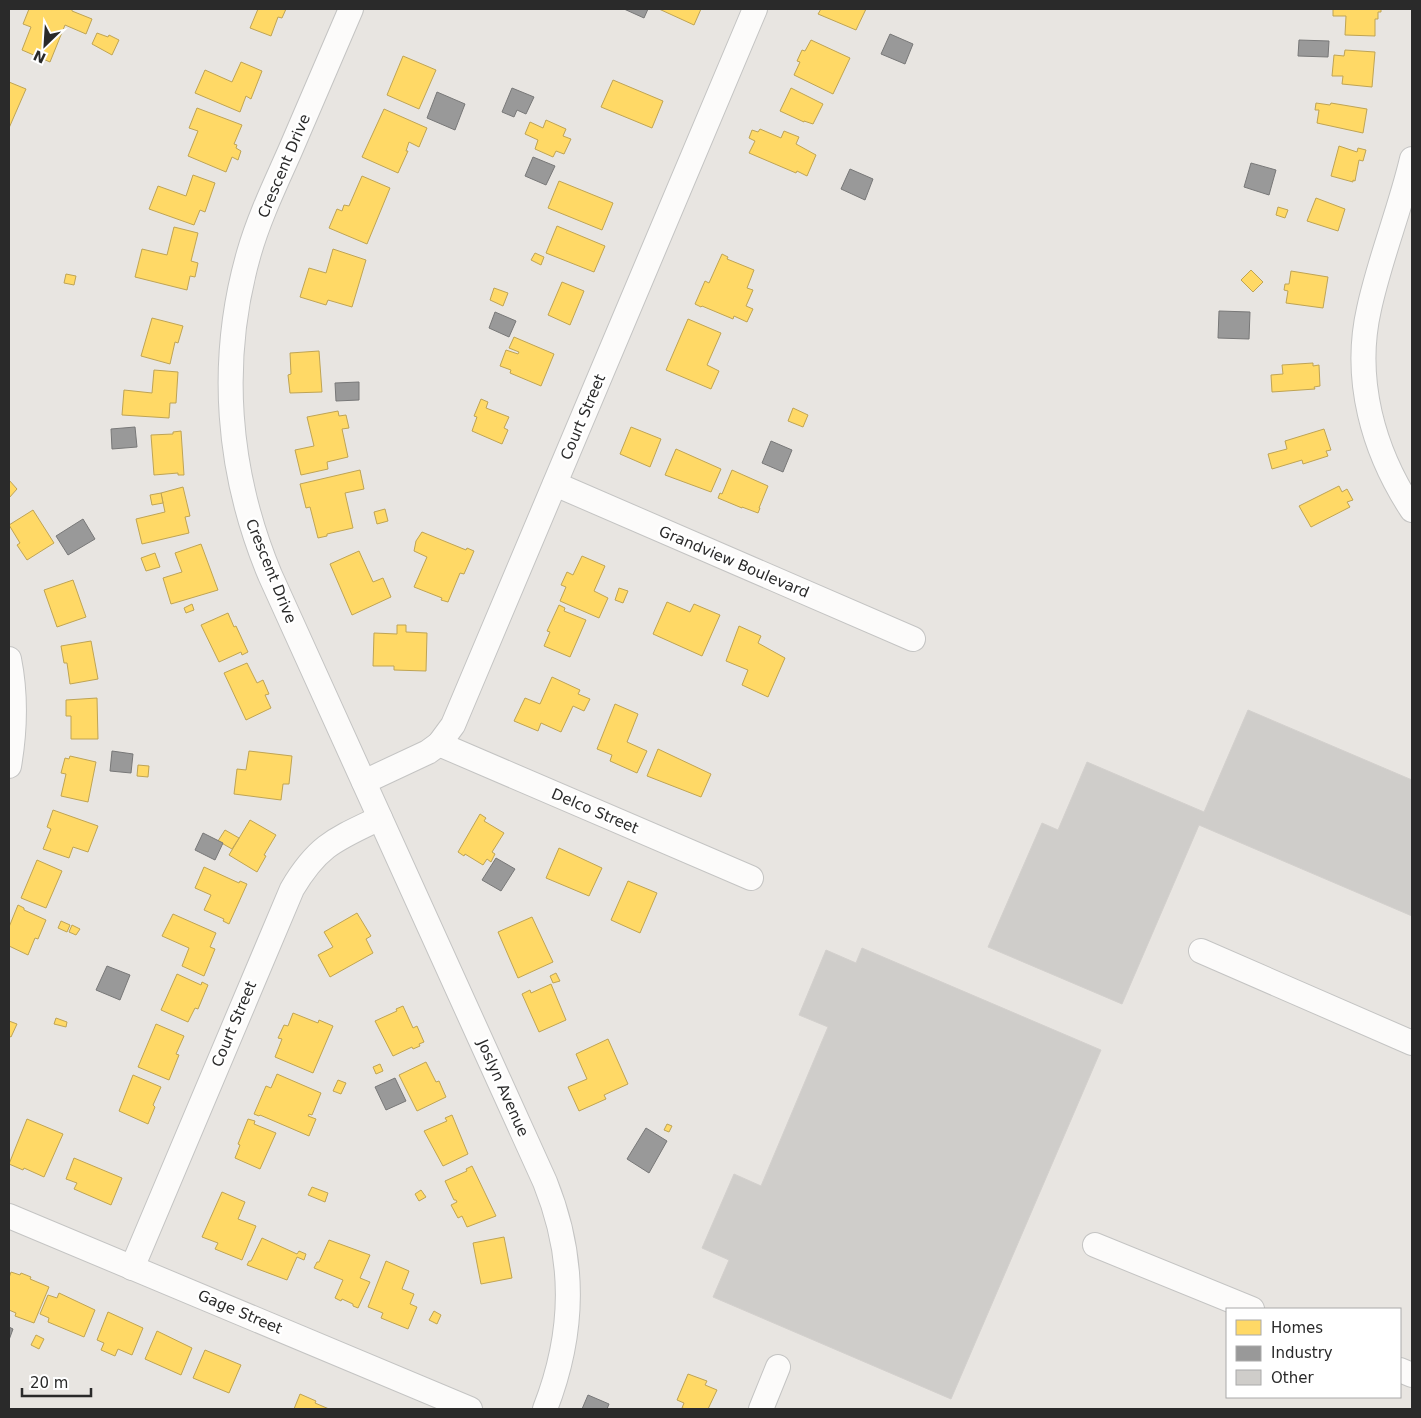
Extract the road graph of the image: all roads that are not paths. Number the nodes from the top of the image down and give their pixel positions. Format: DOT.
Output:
graph roads {
  1 [pos="351,9"];
  2 [pos="755,9"];
  3 [pos="1412,159"];
  4 [pos="555,484"];
  5 [pos="1412,510"];
  6 [pos="913,639"];
  7 [pos="9,660"];
  8 [pos="439,744"];
  9 [pos="9,766"];
  10 [pos="364,782"];
  11 [pos="380,818"];
  12 [pos="751,878"];
  13 [pos="1201,951"];
  14 [pos="1412,1043"];
  15 [pos="9,1216"];
  16 [pos="1095,1245"];
  17 [pos="132,1268"];
  18 [pos="1250,1308"];
  19 [pos="778,1366"];
  20 [pos="470,1409"];
  21 [pos="545,1409"];
  22 [pos="760,1409"];
  1 -- 10 [label="street, Crescent Drive"];
  2 -- 4 [label="street, Court Street"];
  3 -- 5 [label="street"];
  4 -- 6 [label="street, Grandview Boulevard"];
  4 -- 8 [label="street, Court Street"];
  7 -- 9 [label="street"];
  8 -- 10 [label="street, Court Street"];
  8 -- 12 [label="street, Delco Street"];
  10 -- 11 [label="street, Joslyn Avenue"];
  11 -- 17 [label="street, Court Street"];
  11 -- 21 [label="street, Joslyn Avenue"];
  13 -- 14 [label="street"];
  15 -- 17 [label="street, Gage Street"];
  16 -- 18 [label="street"];
  17 -- 20 [label="street, Gage Street"];
  19 -- 22 [label="street"];
}
